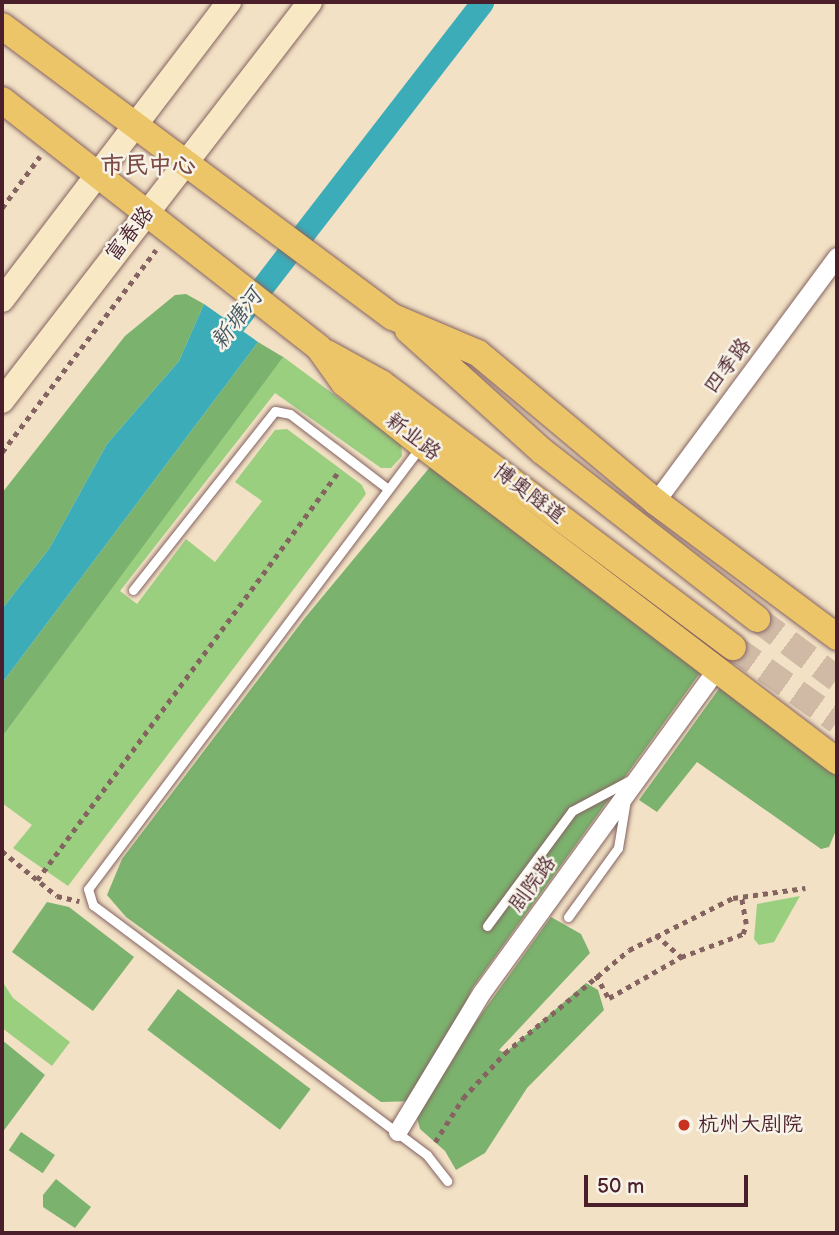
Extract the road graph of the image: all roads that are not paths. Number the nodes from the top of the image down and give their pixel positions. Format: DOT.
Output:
graph roads {
  1 [pos="229,2"];
  2 [pos="310,2"];
  3 [pos="2,26"];
  4 [pos="2,100"];
  5 [pos="133,127"];
  6 [pos="185,163"];
  7 [pos="99,174"];
  8 [pos="147,212"];
  9 [pos="837,257"];
  10 [pos="2,300"];
  11 [pos="393,317"];
  12 [pos="319,348"];
  13 [pos="2,401"];
  14 [pos="422,445"];
  15 [pos="388,489"];
  16 [pos="656,502"];
  17 [pos="133,590"];
  18 [pos="757,619"];
  19 [pos="837,637"];
  20 [pos="733,647"];
  21 [pos="717,669"];
  22 [pos="837,761"];
  23 [pos="640,775"];
  24 [pos="626,794"];
  25 [pos="568,918"];
  26 [pos="487,926"];
  27 [pos="398,1132"];
  28 [pos="447,1181"];
  1 -- 5 [label="main road"];
  2 -- 6 [label="main road, 富春路"];
  3 -- 5 [label="main road"];
  4 -- 7 [label="main road, 新业路"];
  5 -- 6 [label="main road"];
  5 -- 7 [label="main road"];
  6 -- 8 [label="main road, 富春路"];
  6 -- 11 [label="main road"];
  7 -- 8 [label="main road, 新业路"];
  7 -- 10 [label="main road"];
  8 -- 12 [label="main road, 新业路"];
  8 -- 13 [label="main road, 富春路"];
  9 -- 16 [label="street, 四季路"];
  11 -- 16 [label="main road"];
  11 -- 18 [label="main road, 博奥隧道"];
  12 -- 14 [label="main road, 新业路"];
  12 -- 20 [label="main road, 博奥隧道"];
  14 -- 15 [label="lane"];
  14 -- 21 [label="main road, 新业路"];
  15 -- 17 [label="lane"];
  15 -- 27 [label="lane"];
  16 -- 19 [label="main road"];
  21 -- 22 [label="main road, 新业路"];
  21 -- 23 [label="street, 剧院路"];
  23 -- 24 [label="street, 剧院路"];
  23 -- 26 [label="lane"];
  24 -- 25 [label="lane"];
  24 -- 27 [label="street, 剧院路"];
  27 -- 28 [label="lane"];
}
